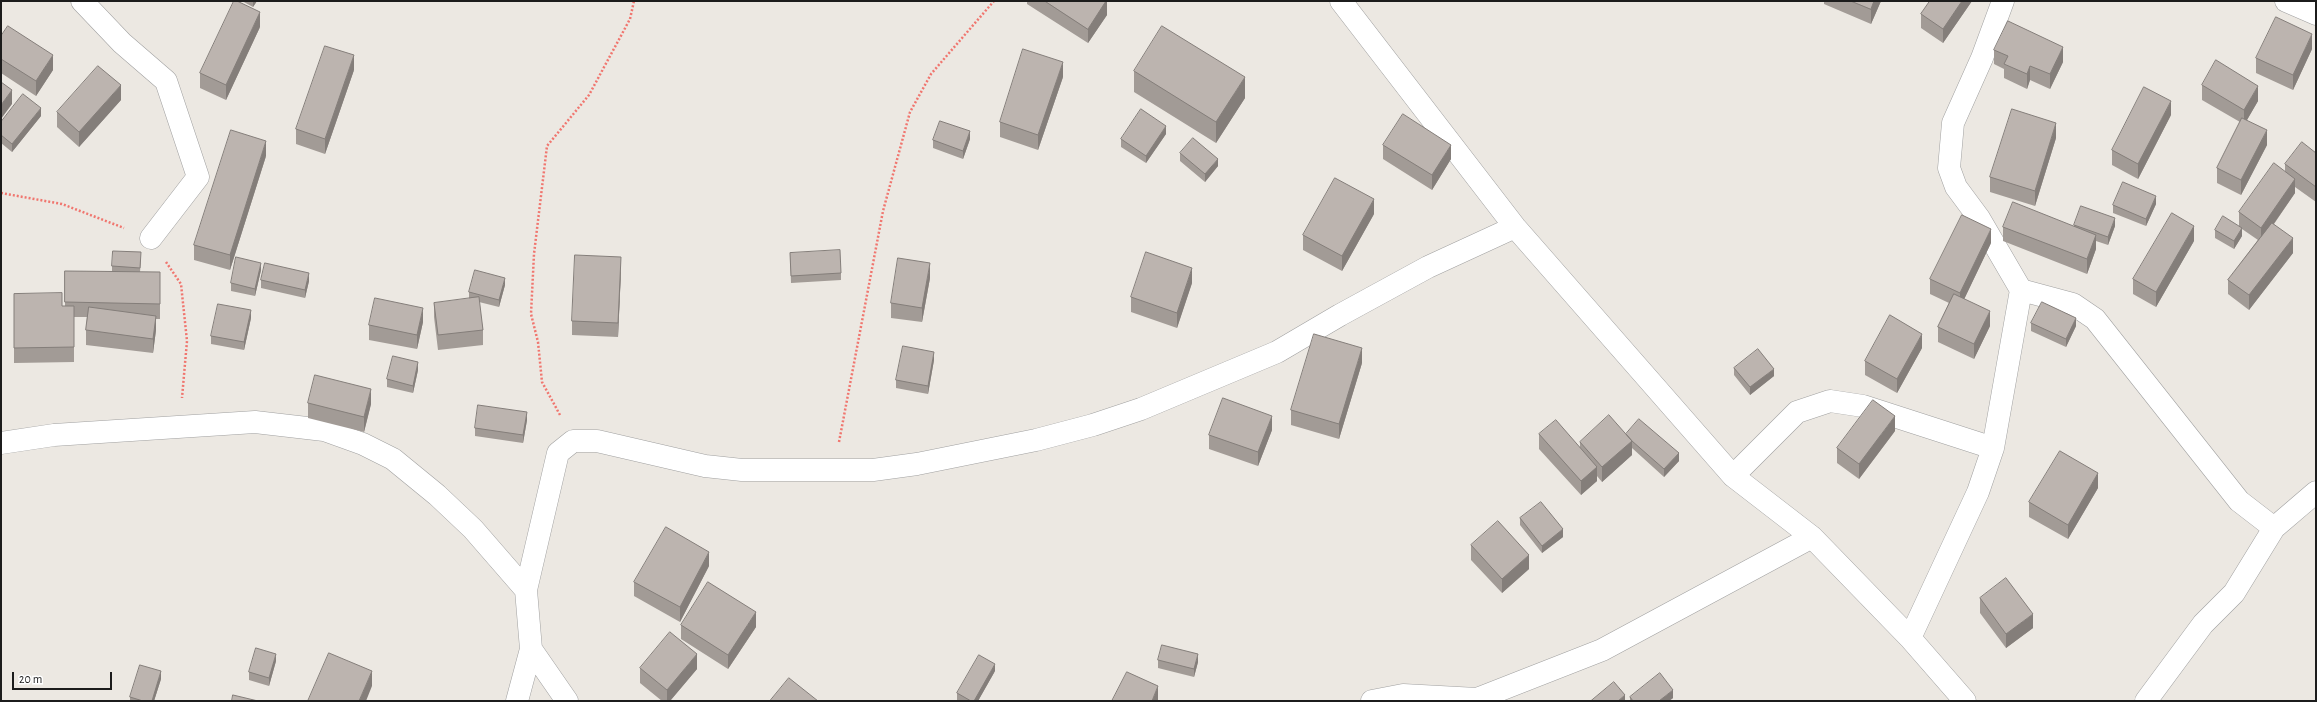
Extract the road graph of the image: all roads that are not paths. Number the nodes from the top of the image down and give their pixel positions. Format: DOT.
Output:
graph roads {
  1 [pos="82,1"];
  2 [pos="1341,1"];
  3 [pos="2003,1"];
  4 [pos="2286,1"];
  5 [pos="2316,14"];
  6 [pos="1515,227"];
  7 [pos="151,238"];
  8 [pos="2021,290"];
  9 [pos="1,443"];
  10 [pos="1993,448"];
  11 [pos="1733,476"];
  12 [pos="2316,492"];
  13 [pos="2274,528"];
  14 [pos="1812,537"];
  15 [pos="526,590"];
  16 [pos="1910,638"];
  17 [pos="531,649"];
  18 [pos="517,701"];
  19 [pos="568,701"];
  20 [pos="1372,701"];
  21 [pos="1965,701"];
  22 [pos="2146,701"];
  1 -- 7 [label="street"];
  2 -- 6 [label="street"];
  3 -- 8 [label="street"];
  4 -- 5 [label="street"];
  6 -- 11 [label="street"];
  6 -- 15 [label="street"];
  8 -- 10 [label="street"];
  8 -- 13 [label="street"];
  9 -- 15 [label="street"];
  10 -- 11 [label="street"];
  10 -- 16 [label="street"];
  11 -- 14 [label="street"];
  12 -- 13 [label="street"];
  13 -- 22 [label="street"];
  14 -- 16 [label="street"];
  14 -- 20 [label="street"];
  15 -- 17 [label="street"];
  16 -- 21 [label="street"];
  17 -- 18 [label="street"];
  17 -- 19 [label="street"];
}
